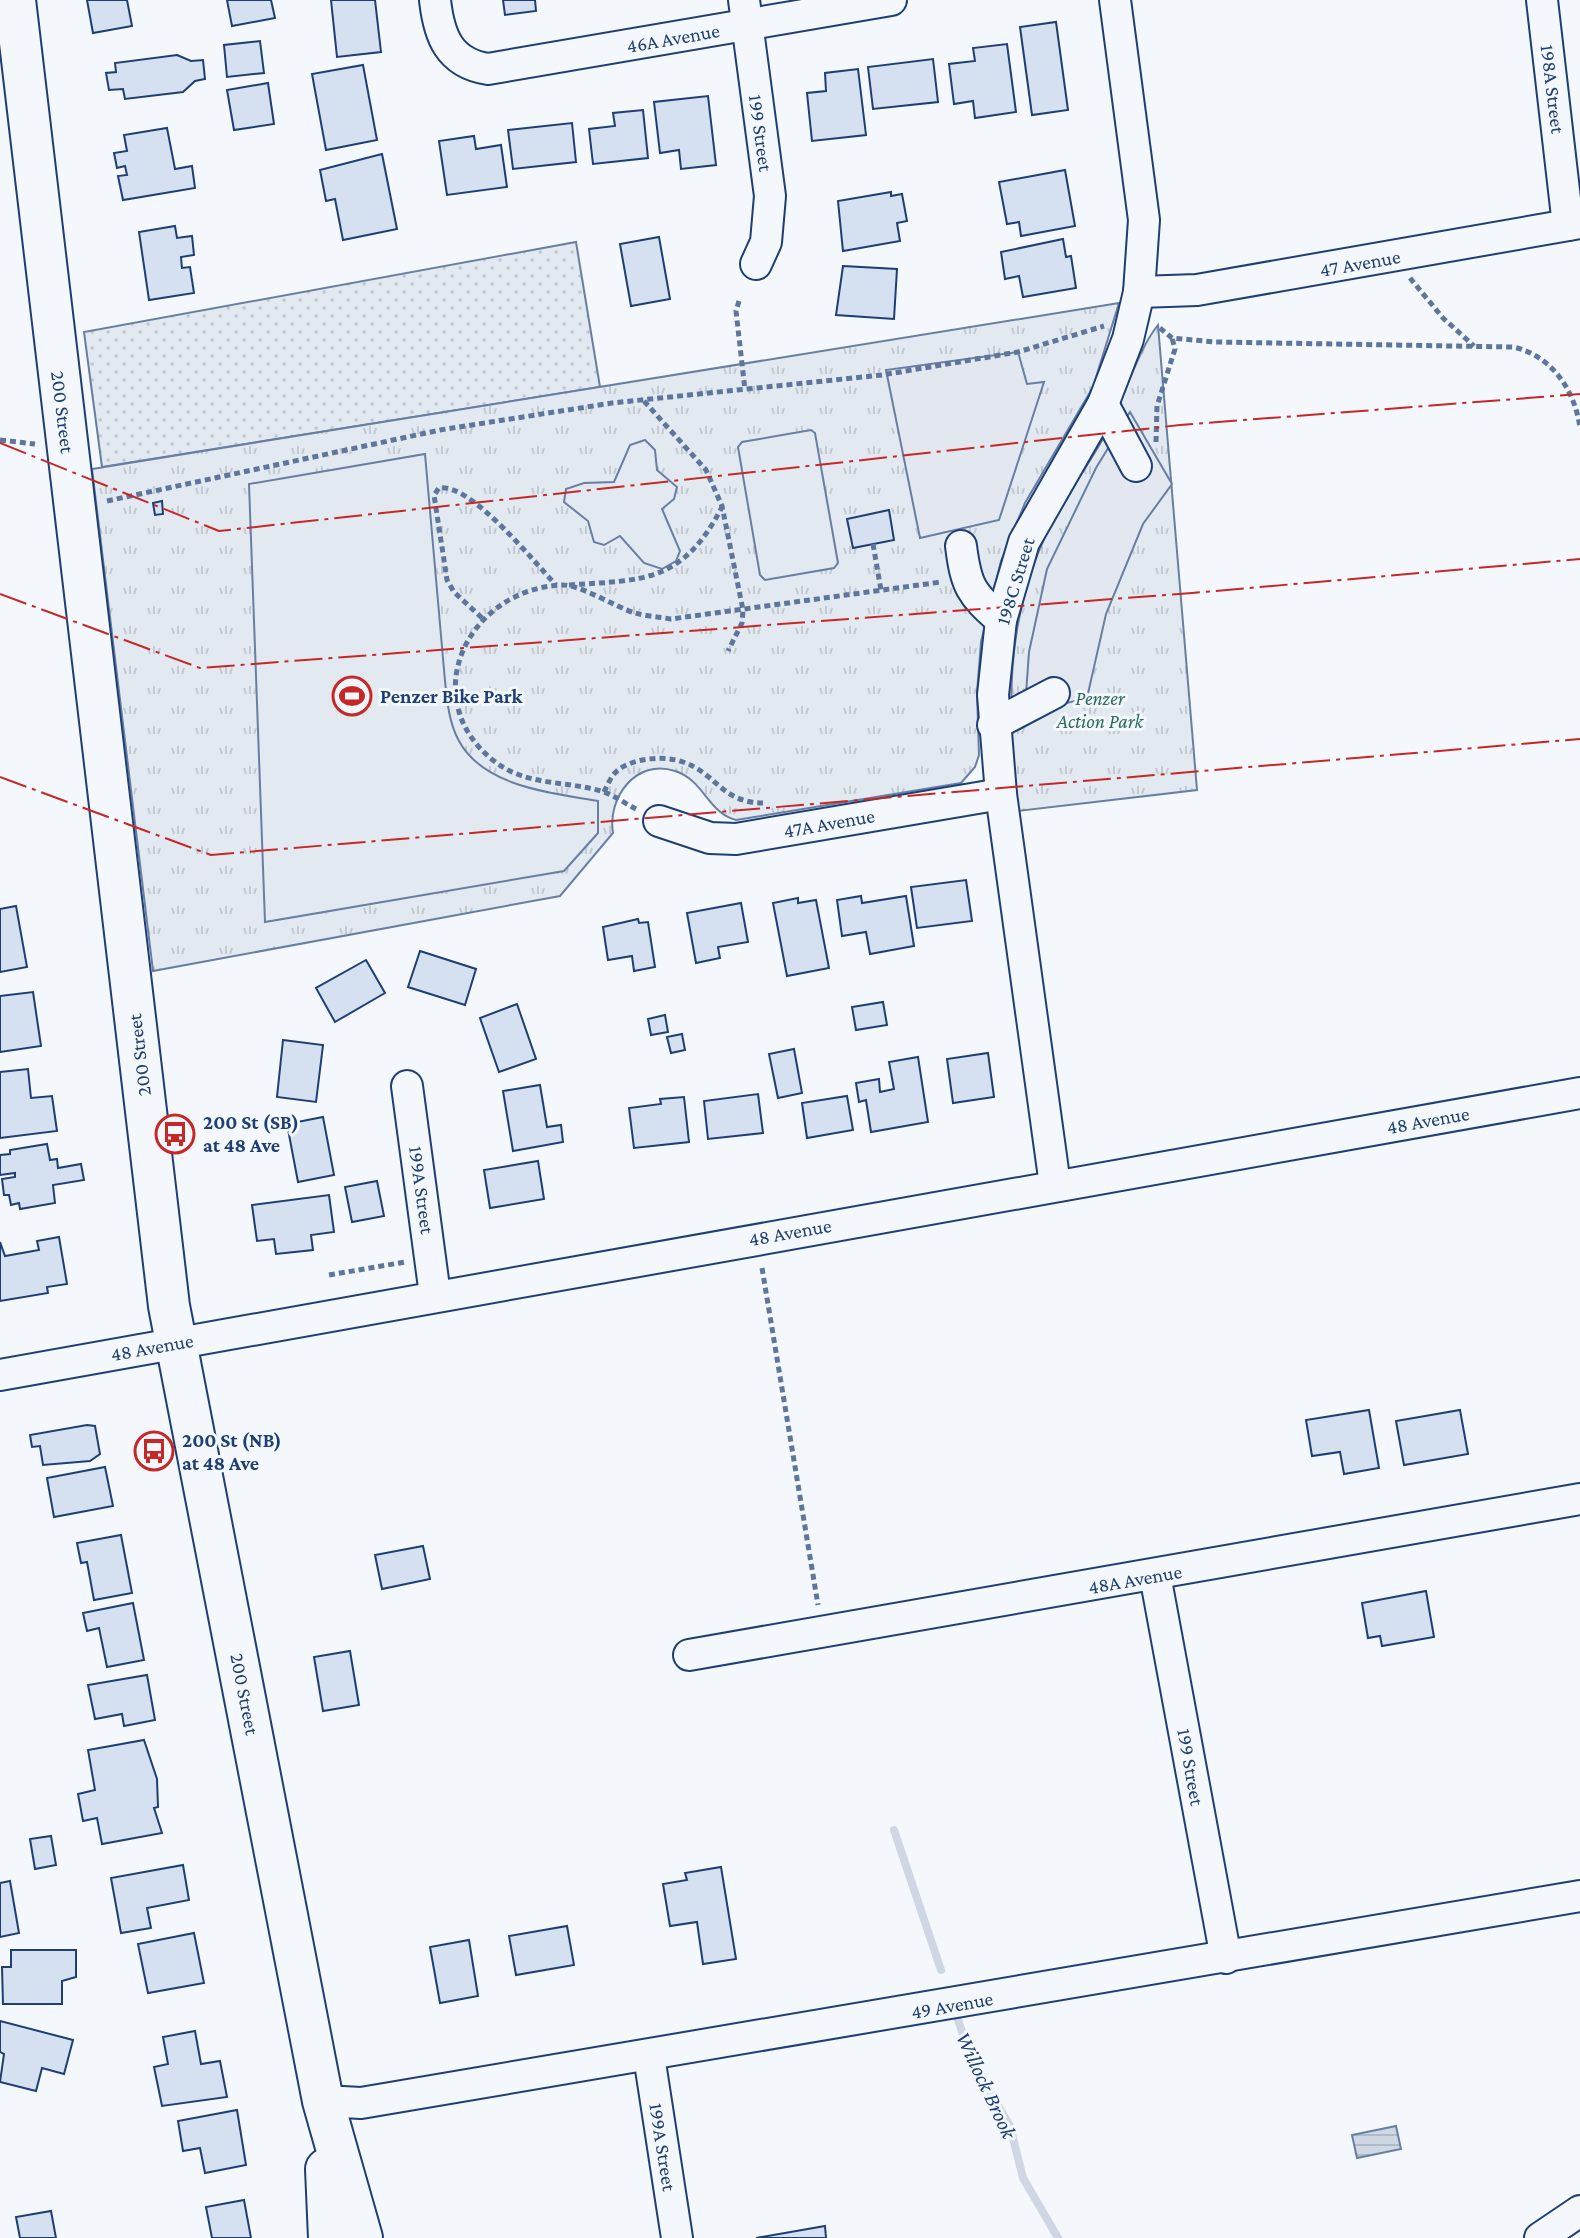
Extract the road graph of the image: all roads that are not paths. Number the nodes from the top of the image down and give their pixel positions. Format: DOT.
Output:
graph roads {
  1 [pos="15,0"];
  2 [pos="435,0"];
  3 [pos="891,0"];
  4 [pos="1115,0"];
  5 [pos="1542,0"];
  6 [pos="746,13"];
  7 [pos="13,99"];
  8 [pos="1574,224"];
  9 [pos="756,264"];
  10 [pos="1139,292"];
  11 [pos="1103,404"];
  12 [pos="1136,466"];
  13 [pos="961,546"];
  14 [pos="1001,620"];
  15 [pos="1054,693"];
  16 [pos="993,725"];
  17 [pos="1001,794"];
  18 [pos="659,821"];
  19 [pos="407,1086"];
  20 [pos="1580,1093"];
  21 [pos="1055,1185"];
  22 [pos="435,1295"];
  23 [pos="178,1343"];
  24 [pos="0,1375"];
  25 [pos="1580,1499"];
  26 [pos="1155,1575"];
  27 [pos="689,1655"];
  28 [pos="1580,1896"];
  29 [pos="1226,1958"];
  30 [pos="649,2056"];
  31 [pos="323,2101"];
  32 [pos="1580,2211"];
  33 [pos="329,2238"];
  34 [pos="362,2238"];
  35 [pos="677,2238"];
  36 [pos="1540,2238"];
  1 -- 7 [label="main road, 200 Street"];
  2 -- 6 [label="street, 46A Avenue"];
  3 -- 6 [label="street, 46A Avenue"];
  4 -- 10 [label="street, 198C Street"];
  5 -- 8 [label="street, 198A Street"];
  6 -- 9 [label="street, 199 Street"];
  7 -- 23 [label="main road, 200 Street"];
  8 -- 10 [label="street, 47 Avenue"];
  10 -- 11 [label="street, 198C Street"];
  11 -- 12 [label="street"];
  11 -- 14 [label="street, 198C Street"];
  13 -- 14 [label="street"];
  14 -- 16 [label="street, 198C Street"];
  15 -- 16 [label="street"];
  16 -- 17 [label="street, 198C Street"];
  17 -- 18 [label="street, 47A Avenue"];
  17 -- 21 [label="street, 198C Street"];
  19 -- 22 [label="street, 199A Street"];
  20 -- 21 [label="street, 48 Avenue"];
  21 -- 22 [label="street, 48 Avenue"];
  22 -- 23 [label="street, 48 Avenue"];
  23 -- 24 [label="street, 48 Avenue"];
  23 -- 31 [label="main road, 200 Street"];
  25 -- 26 [label="street, 48A Avenue"];
  26 -- 27 [label="street, 48A Avenue"];
  26 -- 29 [label="street, 199 Street"];
  28 -- 29 [label="street, 49 Avenue"];
  29 -- 30 [label="street, 49 Avenue"];
  30 -- 31 [label="street, 49 Avenue"];
  30 -- 35 [label="street, 199A Street"];
  31 -- 33 [label="main road, 200 Street"];
  31 -- 34 [label="main road, 200 Street"];
  32 -- 36 [label="street"];
}
